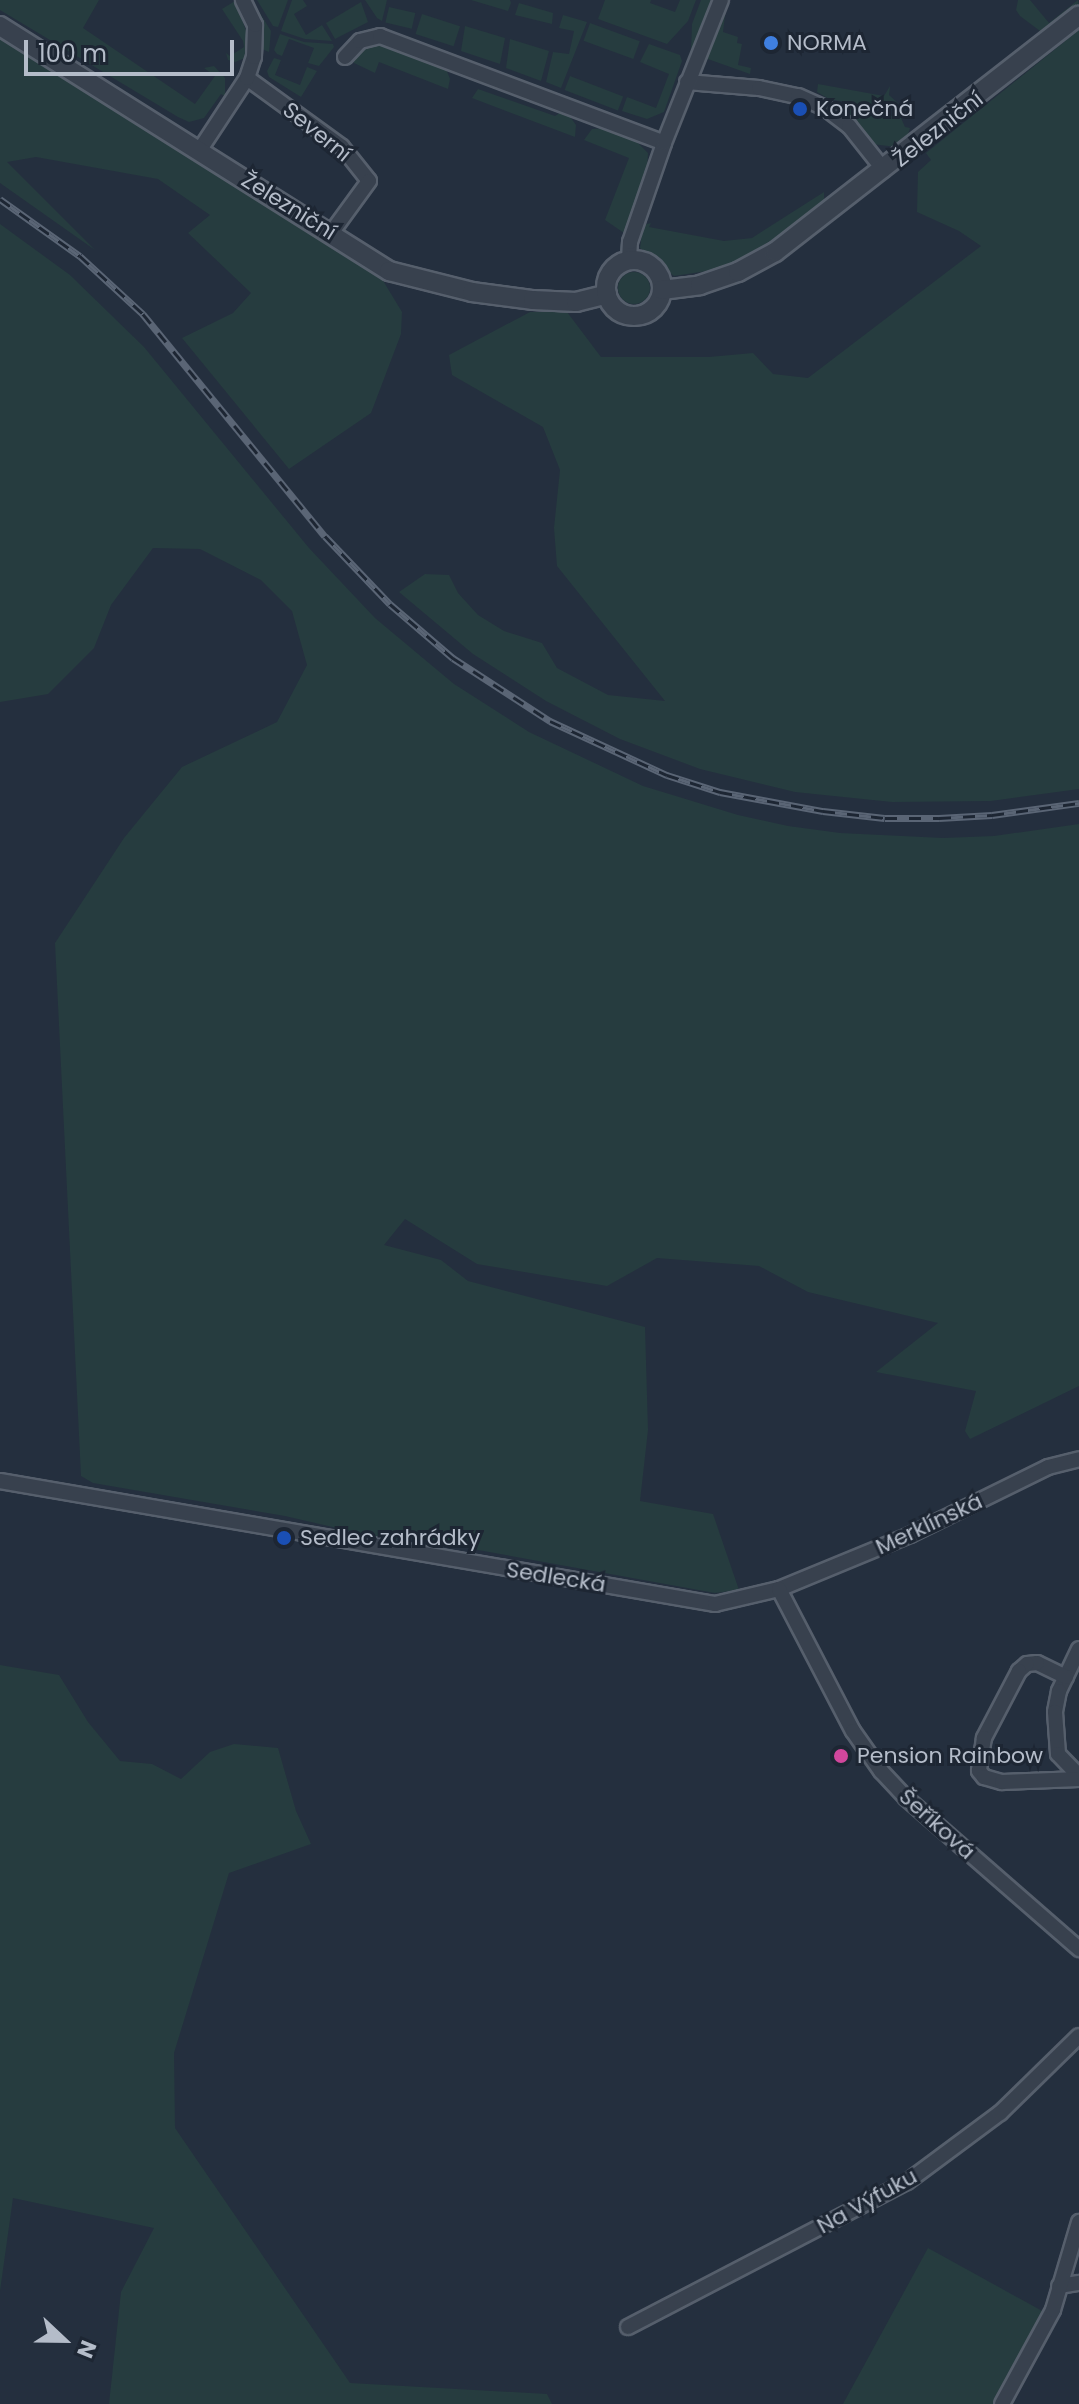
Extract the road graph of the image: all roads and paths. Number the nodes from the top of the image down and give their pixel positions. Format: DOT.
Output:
graph roads {
  1 [pos="243,0"];
  2 [pos="721,0"];
  3 [pos="1079,15"];
  4 [pos="0,26"];
  5 [pos="345,57"];
  6 [pos="247,78"];
  7 [pos="687,82"];
  8 [pos="664,143"];
  9 [pos="199,151"];
  10 [pos="884,170"];
  11 [pos="332,232"];
  12 [pos="629,260"];
  13 [pos="662,290"];
  14 [pos="607,294"];
  15 [pos="1079,1459"];
  16 [pos="0,1481"];
  17 [pos="779,1589"];
  18 [pos="1079,1649"];
  19 [pos="1066,1677"];
  20 [pos="1079,1778"];
  21 [pos="1079,1949"];
  22 [pos="1079,2036"];
  23 [pos="1079,2222"];
  24 [pos="1079,2283"];
  25 [pos="1059,2286"];
  26 [pos="628,2327"];
  27 [pos="1002,2404"];
  1 -- 6 [label="street"];
  2 -- 7 [label="street"];
  3 -- 10 [label="street, Železniční"];
  4 -- 9 [label="street, Železniční"];
  5 -- 8 [label="street"];
  6 -- 9 [label="street"];
  6 -- 11 [label="street, Severní"];
  7 -- 8 [label="street"];
  7 -- 10 [label="street"];
  8 -- 12 [label="street"];
  9 -- 11 [label="street, Železniční"];
  10 -- 13 [label="street, Železniční"];
  11 -- 14 [label="street, Železniční"];
  12 -- 13 [label="street"];
  12 -- 14 [label="street"];
  13 -- 14 [label="street"];
  15 -- 17 [label="street, Merklínská"];
  16 -- 17 [label="street, Sedlecká"];
  17 -- 21 [label="street, Šeříková"];
  18 -- 19 [label="street"];
  19 -- 20 [label="street"];
  19 -- 20 [label="street"];
  22 -- 26 [label="street, Na Výfuku"];
  23 -- 25 [label="street"];
  24 -- 25 [label="street"];
  25 -- 27 [label="street"];
}
